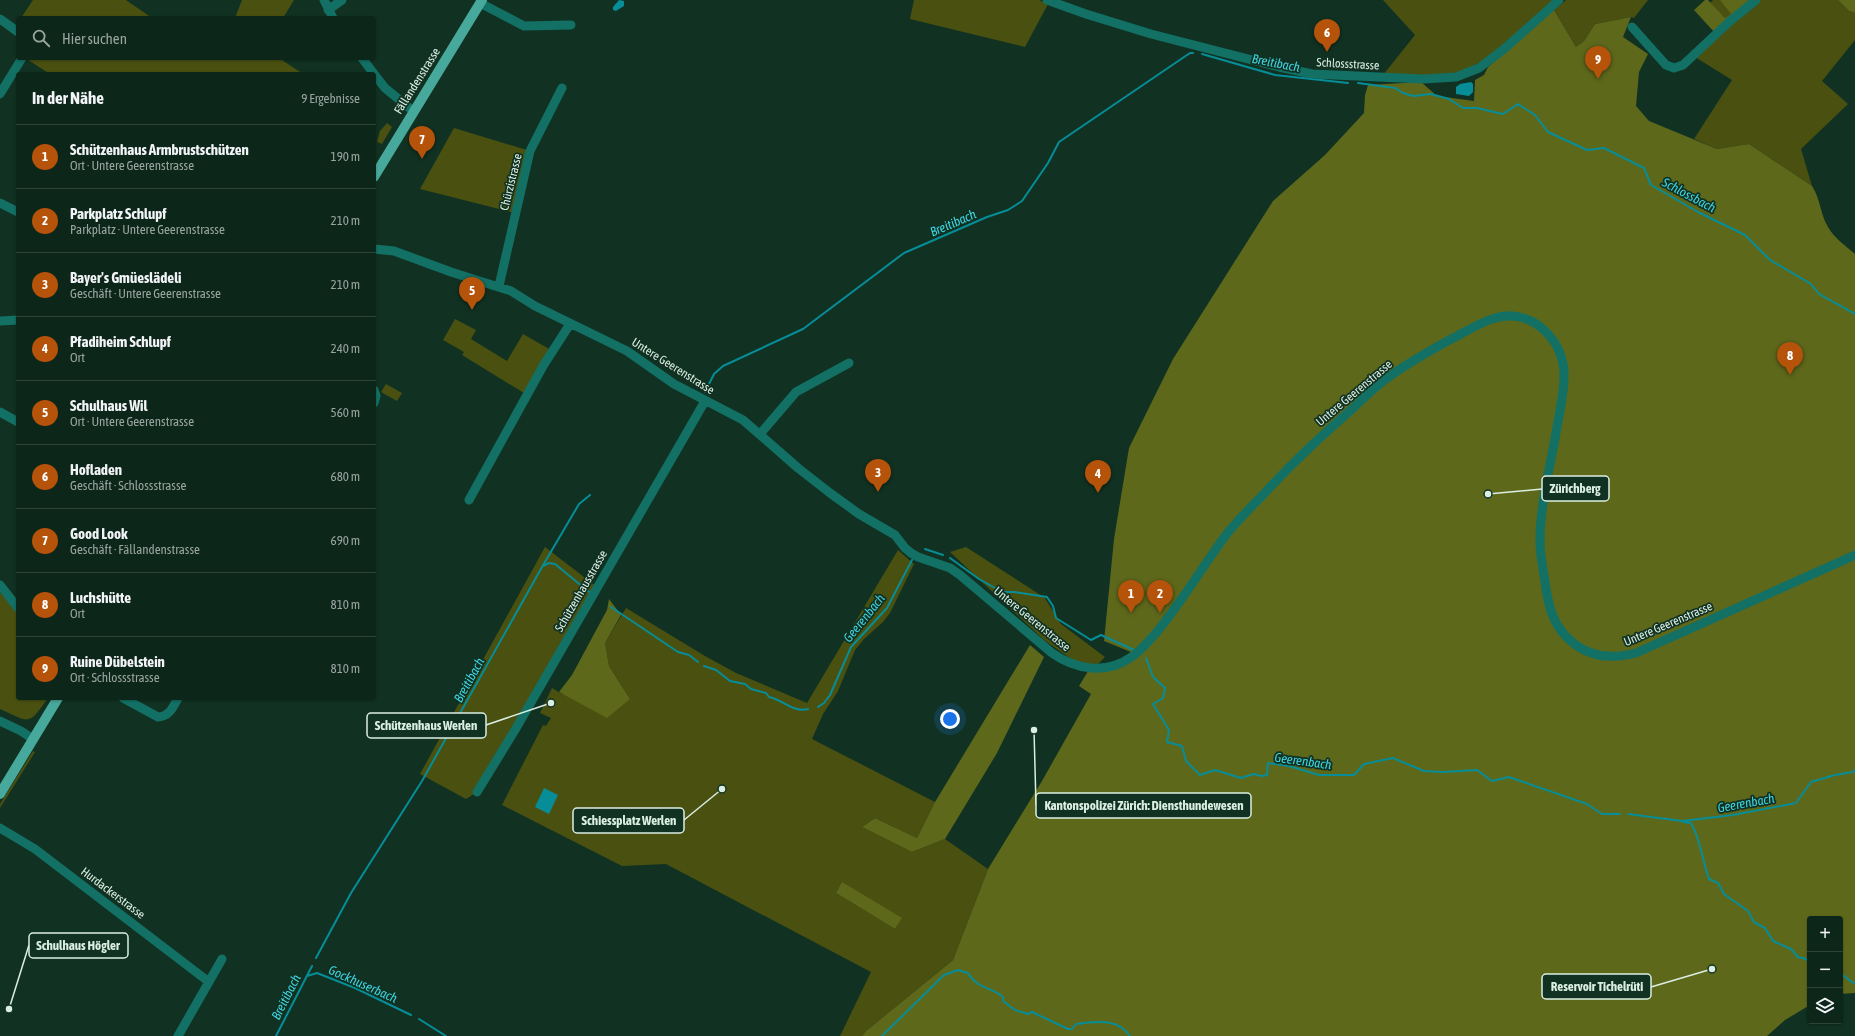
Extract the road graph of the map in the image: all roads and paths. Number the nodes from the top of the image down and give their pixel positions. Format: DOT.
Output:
graph roads {
  1 [pos="324,0"];
  2 [pos="342,0"];
  3 [pos="1047,0"];
  4 [pos="1559,0"];
  5 [pos="1756,0"];
  6 [pos="481,2"];
  7 [pos="330,14"];
  8 [pos="0,19"];
  9 [pos="571,25"];
  10 [pos="1632,27"];
  11 [pos="16,31"];
  12 [pos="21,60"];
  13 [pos="364,60"];
  14 [pos="372,72"];
  15 [pos="376,77"];
  16 [pos="562,88"];
  17 [pos="0,94"];
  18 [pos="413,112"];
  19 [pos="376,174"];
  20 [pos="0,203"];
  21 [pos="16,211"];
  22 [pos="376,250"];
  23 [pos="499,286"];
  24 [pos="16,320"];
  25 [pos="0,321"];
  26 [pos="570,324"];
  27 [pos="849,363"];
  28 [pos="705,401"];
  29 [pos="0,412"];
  30 [pos="16,421"];
  31 [pos="760,434"];
  32 [pos="469,500"];
  33 [pos="1855,555"];
  34 [pos="0,585"];
  35 [pos="16,605"];
  36 [pos="57,700"];
  37 [pos="127,700"];
  38 [pos="177,700"];
  39 [pos="0,721"];
  40 [pos="33,739"];
  41 [pos="477,792"];
  42 [pos="0,794"];
  43 [pos="0,828"];
  44 [pos="222,959"];
  45 [pos="209,982"];
  46 [pos="178,1036"];
  1 -- 7 [label="street"];
  2 -- 7 [label="street"];
  3 -- 4 [label="street, Schlossstrasse"];
  5 -- 10 [label="street"];
  6 -- 9 [label="street"];
  6 -- 18 [label="main road, Fällandenstrasse"];
  8 -- 11 [label="street"];
  12 -- 17 [label="street"];
  13 -- 14 [label="street"];
  15 -- 18 [label="street"];
  16 -- 23 [label="street, Chürzistrasse"];
  18 -- 19 [label="main road, Fällandenstrasse"];
  20 -- 21 [label="street"];
  22 -- 23 [label="street, Untere Geerenstrasse"];
  23 -- 26 [label="street, Untere Geerenstrasse"];
  24 -- 25 [label="street"];
  26 -- 28 [label="street, Untere Geerenstrasse"];
  26 -- 32 [label="street"];
  27 -- 31 [label="street"];
  28 -- 31 [label="street, Untere Geerenstrasse"];
  28 -- 41 [label="street, Schützenhausstrasse"];
  29 -- 30 [label="street"];
  31 -- 33 [label="street, Untere Geerenstrasse"];
  34 -- 35 [label="street"];
  36 -- 40 [label="main road"];
  37 -- 38 [label="street"];
  39 -- 40 [label="street"];
  40 -- 42 [label="main road"];
  43 -- 45 [label="street, Hurdackerstrasse"];
  44 -- 45 [label="street"];
  45 -- 46 [label="street"];
}
